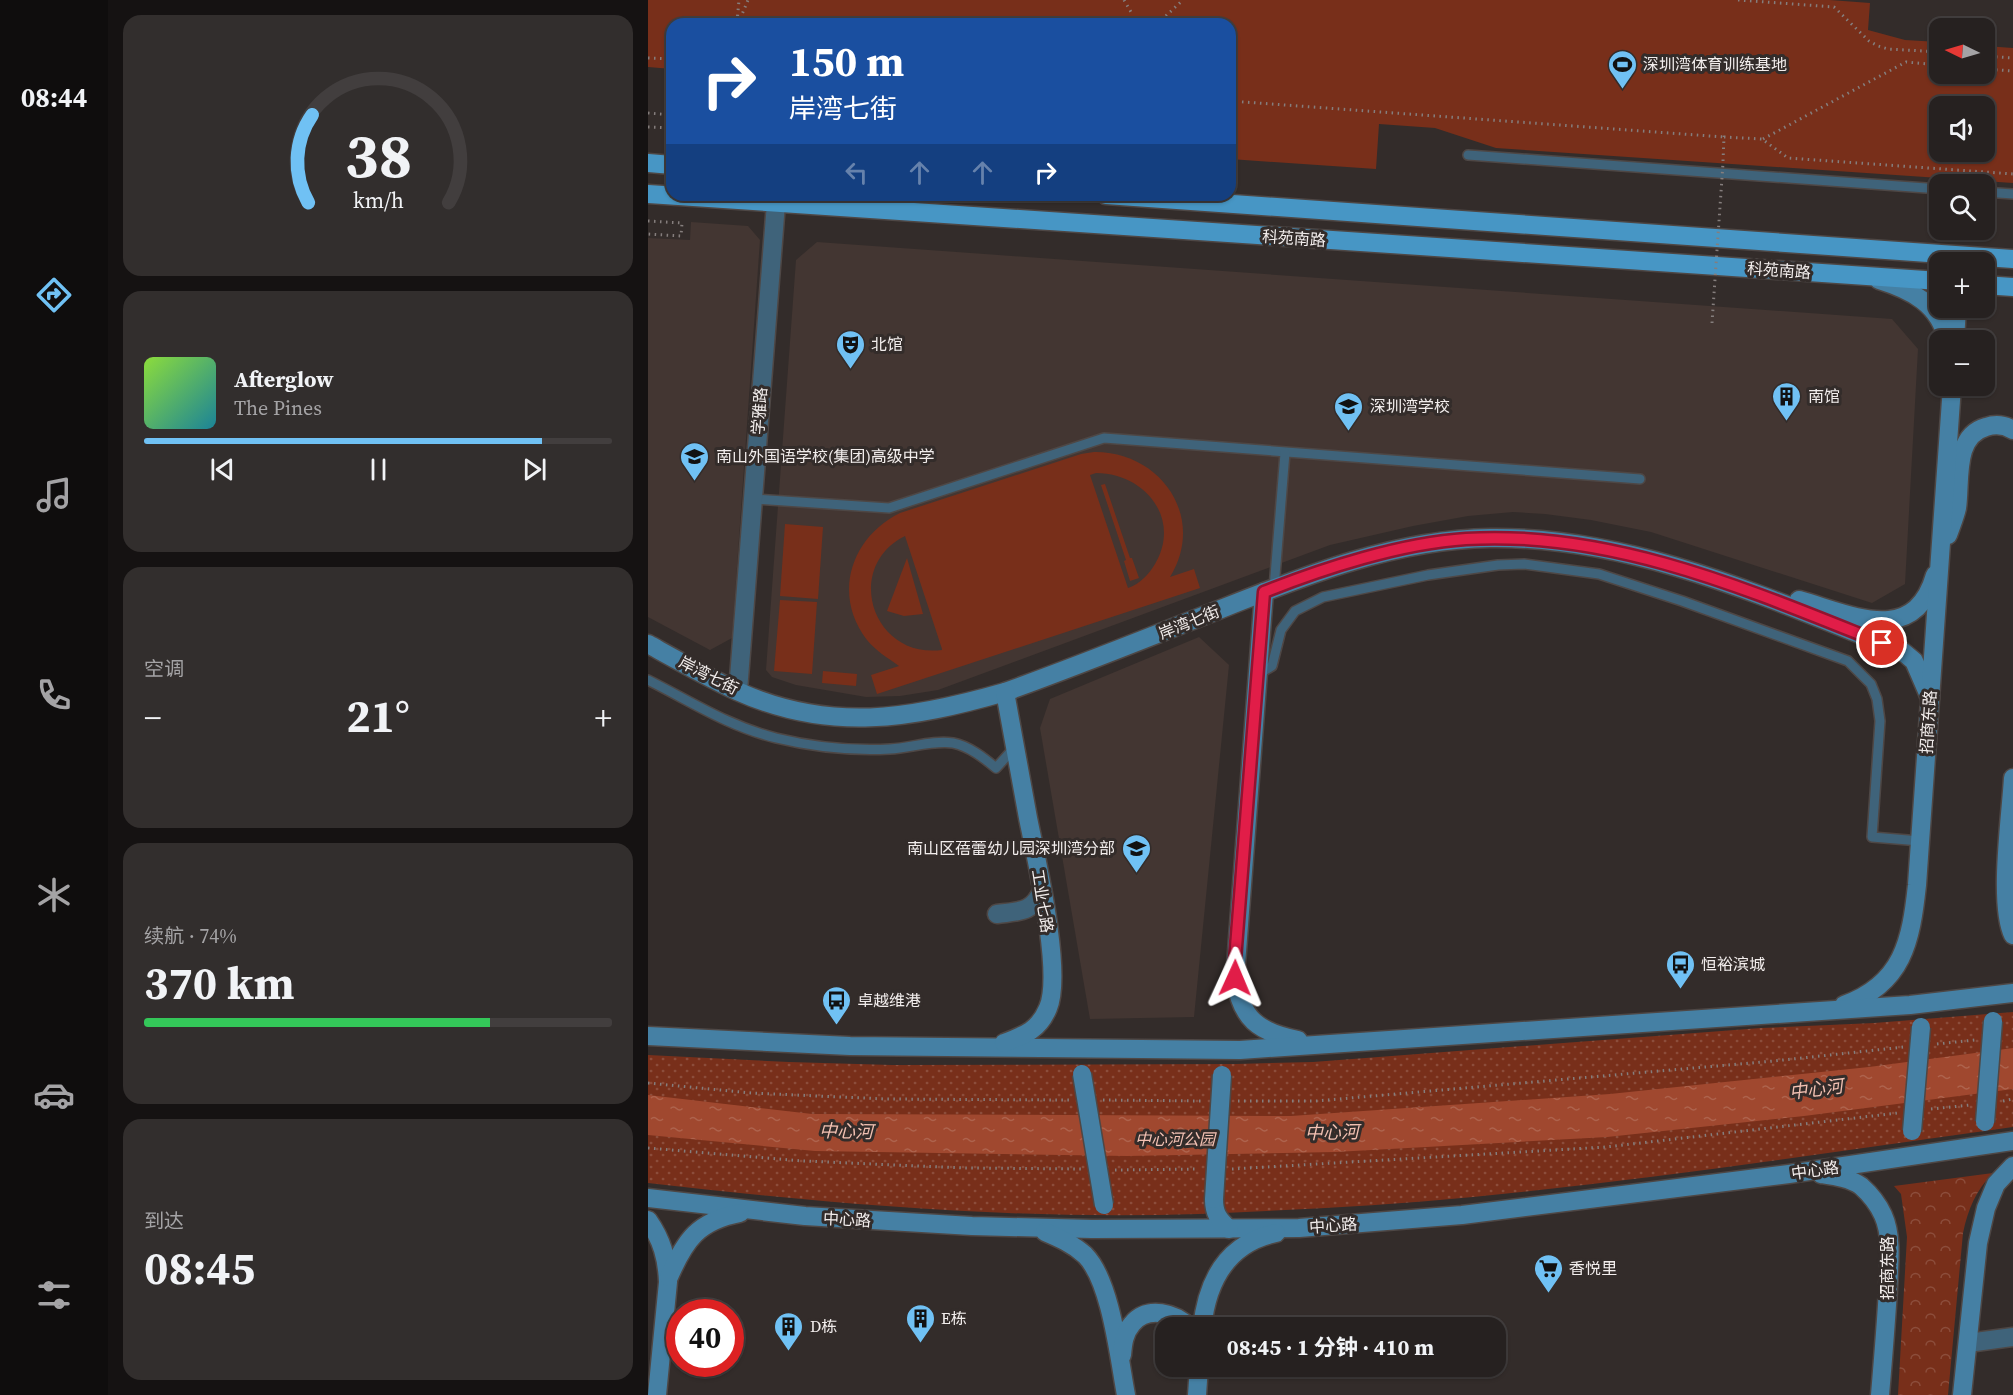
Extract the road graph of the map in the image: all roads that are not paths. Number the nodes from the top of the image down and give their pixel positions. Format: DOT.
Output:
graph roads {
  1 [pos="1468,155"];
  2 [pos="648,163"];
  3 [pos="666,164"];
  4 [pos="1929,188"];
  5 [pos="1995,193"];
  6 [pos="648,194"];
  7 [pos="2013,194"];
  8 [pos="666,195"];
  9 [pos="760,201"];
  10 [pos="1186,201"];
  11 [pos="776,202"];
  12 [pos="1929,257"];
  13 [pos="1995,259"];
  14 [pos="2013,259"];
  15 [pos="1865,276"];
  16 [pos="1929,281"];
  17 [pos="1995,286"];
  18 [pos="2013,287"];
  19 [pos="1944,330"];
  20 [pos="1951,396"];
  21 [pos="2013,430"];
  22 [pos="1285,453"];
  23 [pos="1640,479"];
  24 [pos="753,499"];
  25 [pos="1940,557"];
  26 [pos="1742,588"];
  27 [pos="1269,590"];
  28 [pos="648,644"];
  29 [pos="1257,675"];
  30 [pos="648,680"];
  31 [pos="738,691"];
  32 [pos="1005,692"];
  33 [pos="1930,698"];
  34 [pos="1015,747"];
  35 [pos="2013,778"];
  36 [pos="1920,841"];
  37 [pos="1042,891"];
  38 [pos="997,914"];
  39 [pos="2013,934"];
  40 [pos="2013,994"];
  41 [pos="1910,1005"];
  42 [pos="1822,1012"];
  43 [pos="648,1036"];
  44 [pos="1311,1043"];
  45 [pos="996,1047"];
  46 [pos="1060,1047"];
  47 [pos="1240,1050"];
  48 [pos="2006,1142"];
  49 [pos="1900,1157"];
  50 [pos="2013,1166"];
  51 [pos="1789,1174"];
  52 [pos="648,1198"];
  53 [pos="752,1210"];
  54 [pos="648,1220"];
  55 [pos="1035,1227"];
  56 [pos="1092,1228"];
  57 [pos="1228,1228"];
  58 [pos="1299,1228"];
  59 [pos="668,1282"];
  60 [pos="1179,1317"];
  61 [pos="1203,1317"];
  62 [pos="2013,1337"];
  63 [pos="1968,1343"];
  64 [pos="1885,1344"];
  65 [pos="1121,1365"];
  66 [pos="1965,1368"];
  67 [pos="1198,1377"];
  68 [pos="657,1395"];
  69 [pos="1126,1395"];
  70 [pos="1197,1395"];
  71 [pos="1880,1395"];
  72 [pos="1889,1395"];
  73 [pos="1957,1395"];
  74 [pos="1962,1395"];
  1 -- 4 [label="lane"];
  2 -- 3 [label="main road"];
  5 -- 7 [label="lane"];
  6 -- 8 [label="main road, 科苑南路"];
  9 -- 11 [label="main road, 科苑南路"];
  10 -- 12 [label="main road, 科苑南路"];
  11 -- 15 [label="main road, 科苑南路"];
  11 -- 24 [label="street, 学雅路"];
  13 -- 14 [label="main road, 科苑南路"];
  15 -- 16 [label="main road, 科苑南路"];
  15 -- 19 [label="street"];
  17 -- 18 [label="main road"];
  20 -- 25 [label="street, 招商东路"];
  21 -- 25 [label="street"];
  22 -- 23 [label="lane"];
  22 -- 24 [label="lane"];
  22 -- 27 [label="lane"];
  24 -- 31 [label="street, 学雅路"];
  25 -- 26 [label="street"];
  25 -- 33 [label="street, 招商东路"];
  26 -- 27 [label="street, 岸湾七街"];
  26 -- 33 [label="street"];
  27 -- 29 [label="street"];
  27 -- 32 [label="street, 岸湾七街"];
  28 -- 31 [label="street, 岸湾七街"];
  29 -- 36 [label="lane"];
  29 -- 44 [label="street"];
  30 -- 34 [label="lane"];
  31 -- 32 [label="street, 岸湾七街"];
  32 -- 34 [label="street, 工业七路"];
  33 -- 36 [label="street, 招商东路"];
  34 -- 37 [label="street, 工业七路"];
  35 -- 39 [label="street"];
  36 -- 42 [label="street, 招商东路"];
  37 -- 38 [label="street"];
  37 -- 45 [label="street, 工业七路"];
  40 -- 41 [label="street"];
  40 -- 48 [label="street, bridge"];
  41 -- 42 [label="street"];
  41 -- 49 [label="street, bridge"];
  42 -- 44 [label="street"];
  43 -- 45 [label="street"];
  44 -- 47 [label="street"];
  45 -- 46 [label="street"];
  46 -- 47 [label="street"];
  46 -- 56 [label="street, bridge"];
  47 -- 57 [label="street, bridge"];
  48 -- 49 [label="street, 中心路"];
  49 -- 51 [label="street, 中心路"];
  50 -- 63 [label="street"];
  51 -- 58 [label="street, 中心路"];
  51 -- 64 [label="street, 招商东路"];
  52 -- 53 [label="street, 中心路"];
  53 -- 55 [label="street, 中心路"];
  53 -- 59 [label="street"];
  54 -- 59 [label="street"];
  55 -- 56 [label="street, 中心路"];
  55 -- 65 [label="street"];
  56 -- 57 [label="street, 中心路"];
  57 -- 58 [label="street, 中心路"];
  58 -- 61 [label="street"];
  59 -- 68 [label="street"];
  60 -- 65 [label="street"];
  62 -- 63 [label="street"];
  63 -- 66 [label="street"];
  64 -- 71 [label="street, 招商东路"];
  64 -- 72 [label="street"];
  65 -- 69 [label="street"];
  66 -- 73 [label="street"];
  66 -- 74 [label="street"];
  67 -- 70 [label="street"];
}
